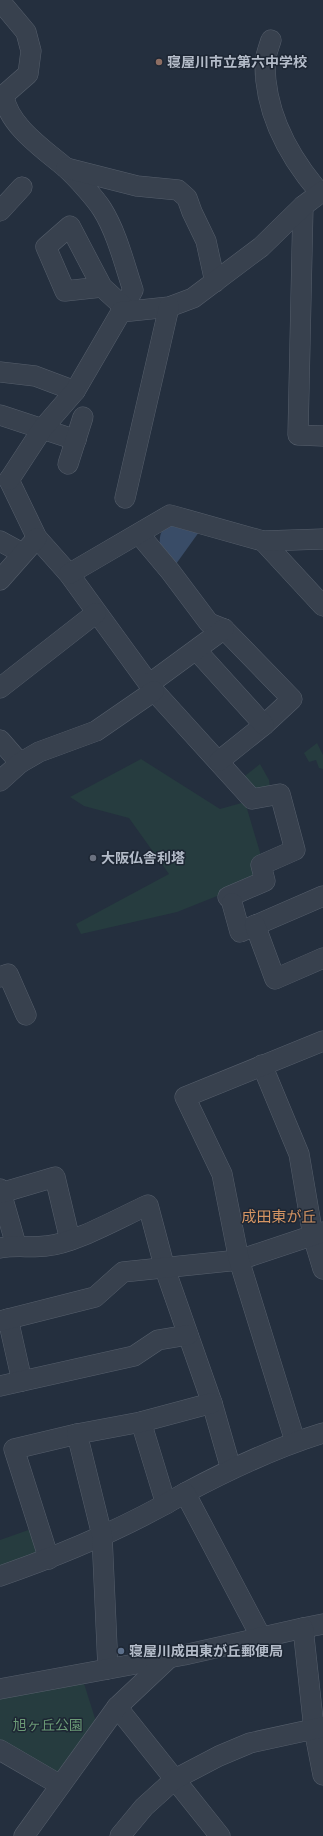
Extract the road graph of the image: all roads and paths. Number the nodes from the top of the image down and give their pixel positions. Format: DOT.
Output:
graph roads {
  1 [pos="0,1"];
  2 [pos="270,40"];
  3 [pos="66,168"];
  4 [pos="22,187"];
  5 [pos="322,192"];
  6 [pos="303,206"];
  7 [pos="0,211"];
  8 [pos="215,282"];
  9 [pos="102,287"];
  10 [pos="169,306"];
  11 [pos="123,310"];
  12 [pos="0,372"];
  13 [pos="75,391"];
  14 [pos="0,415"];
  15 [pos="83,417"];
  16 [pos="43,428"];
  17 [pos="323,436"];
  18 [pos="76,440"];
  19 [pos="68,464"];
  20 [pos="4,479"];
  21 [pos="125,498"];
  22 [pos="138,534"];
  23 [pos="37,538"];
  24 [pos="323,539"];
  25 [pos="0,541"];
  26 [pos="262,541"];
  27 [pos="22,553"];
  28 [pos="69,574"];
  29 [pos="0,580"];
  30 [pos="323,606"];
  31 [pos="96,613"];
  32 [pos="224,629"];
  33 [pos="196,651"];
  34 [pos="152,687"];
  35 [pos="0,688"];
  36 [pos="264,725"];
  37 [pos="0,740"];
  38 [pos="219,761"];
  39 [pos="20,763"];
  40 [pos="0,781"];
  41 [pos="323,896"];
  42 [pos="255,925"];
  43 [pos="323,958"];
  44 [pos="0,977"];
  45 [pos="26,1015"];
  46 [pos="323,1041"];
  47 [pos="262,1065"];
  48 [pos="0,1191"];
  49 [pos="318,1234"];
  50 [pos="70,1240"];
  51 [pos="8,1246"];
  52 [pos="239,1260"];
  53 [pos="165,1269"];
  54 [pos="323,1269"];
  55 [pos="4,1320"];
  56 [pos="188,1336"];
  57 [pos="22,1381"];
  58 [pos="0,1386"];
  59 [pos="212,1403"];
  60 [pos="141,1422"];
  61 [pos="323,1433"];
  62 [pos="77,1434"];
  63 [pos="295,1441"];
  64 [pos="7,1451"];
  65 [pos="230,1469"];
  66 [pos="185,1493"];
  67 [pos="166,1504"];
  68 [pos="102,1535"];
  69 [pos="48,1559"];
  70 [pos="0,1576"];
  71 [pos="323,1624"];
  72 [pos="303,1628"];
  73 [pos="261,1638"];
  74 [pos="169,1658"];
  75 [pos="108,1669"];
  76 [pos="0,1689"];
  77 [pos="117,1707"];
  78 [pos="318,1728"];
  79 [pos="0,1750"];
  80 [pos="323,1775"];
  81 [pos="175,1779"];
  82 [pos="60,1785"];
  83 [pos="24,1836"];
  84 [pos="120,1836"];
  85 [pos="220,1836"];
  1 -- 3 [label="street"];
  2 -- 5 [label="street"];
  3 -- 8 [label="street"];
  3 -- 11 [label="street"];
  4 -- 7 [label="street"];
  5 -- 6 [label="street"];
  6 -- 8 [label="street"];
  6 -- 17 [label="street"];
  8 -- 10 [label="street"];
  9 -- 11 [label="street"];
  10 -- 11 [label="street"];
  10 -- 21 [label="street"];
  11 -- 13 [label="street"];
  12 -- 13 [label="street"];
  13 -- 16 [label="street"];
  14 -- 16 [label="street"];
  15 -- 18 [label="street"];
  16 -- 18 [label="street"];
  16 -- 20 [label="street"];
  18 -- 19 [label="street"];
  20 -- 23 [label="street"];
  22 -- 26 [label="street"];
  22 -- 28 [label="street"];
  22 -- 32 [label="street"];
  23 -- 27 [label="street"];
  23 -- 28 [label="street"];
  24 -- 26 [label="street"];
  25 -- 27 [label="street"];
  26 -- 30 [label="street"];
  27 -- 29 [label="street"];
  28 -- 31 [label="street"];
  31 -- 34 [label="street"];
  31 -- 35 [label="street"];
  32 -- 33 [label="street"];
  32 -- 36 [label="street"];
  33 -- 34 [label="street"];
  33 -- 36 [label="street"];
  34 -- 38 [label="street"];
  34 -- 39 [label="street"];
  36 -- 38 [label="street"];
  37 -- 39 [label="street"];
  38 -- 42 [label="street"];
  39 -- 40 [label="street"];
  41 -- 42 [label="street"];
  42 -- 43 [label="street"];
  44 -- 45 [label="street"];
  46 -- 47 [label="street"];
  47 -- 49 [label="street"];
  47 -- 52 [label="street"];
  48 -- 50 [label="street"];
  48 -- 51 [label="street"];
  49 -- 52 [label="street"];
  49 -- 54 [label="street"];
  50 -- 51 [label="street"];
  50 -- 53 [label="street"];
  52 -- 53 [label="street"];
  52 -- 63 [label="street"];
  53 -- 55 [label="street"];
  53 -- 56 [label="street"];
  55 -- 57 [label="street"];
  56 -- 57 [label="street"];
  56 -- 59 [label="street"];
  57 -- 58 [label="street"];
  59 -- 60 [label="street"];
  59 -- 65 [label="street"];
  60 -- 62 [label="street"];
  60 -- 67 [label="street"];
  61 -- 63 [label="street"];
  62 -- 64 [label="street"];
  62 -- 68 [label="street"];
  63 -- 65 [label="street"];
  64 -- 69 [label="street"];
  65 -- 66 [label="street"];
  66 -- 67 [label="street"];
  66 -- 73 [label="street"];
  67 -- 68 [label="street"];
  68 -- 69 [label="street"];
  68 -- 75 [label="street"];
  69 -- 70 [label="street"];
  71 -- 72 [label="street"];
  72 -- 73 [label="street"];
  72 -- 78 [label="street"];
  73 -- 74 [label="street"];
  74 -- 75 [label="street"];
  74 -- 77 [label="street"];
  75 -- 76 [label="street"];
  77 -- 81 [label="street"];
  77 -- 82 [label="street"];
  78 -- 80 [label="street"];
  78 -- 81 [label="street"];
  79 -- 82 [label="street"];
  81 -- 84 [label="street"];
  81 -- 85 [label="street"];
  82 -- 83 [label="street"];
}
